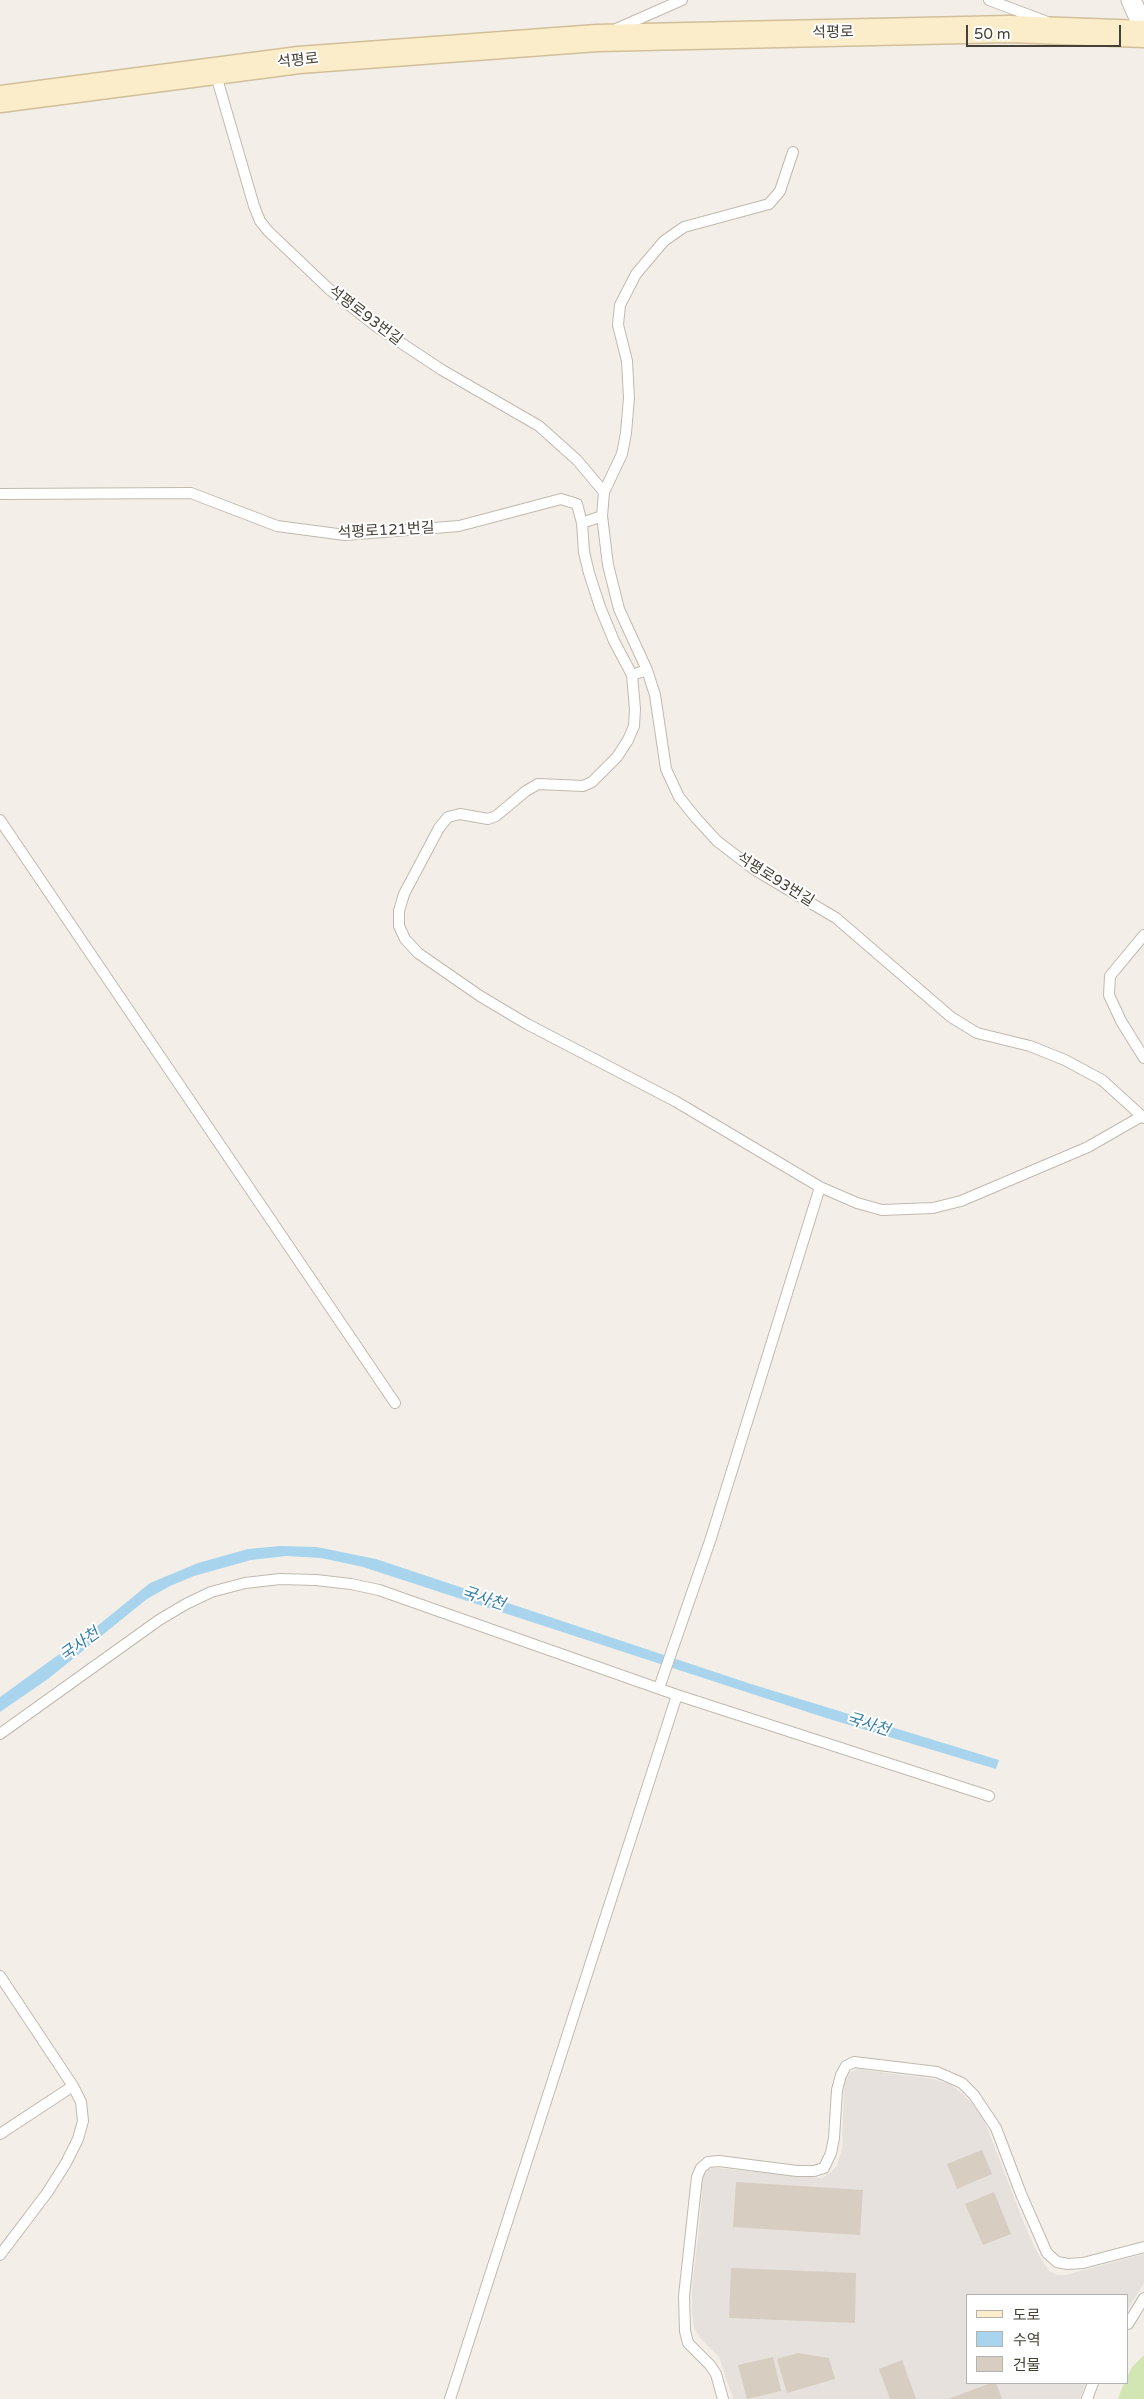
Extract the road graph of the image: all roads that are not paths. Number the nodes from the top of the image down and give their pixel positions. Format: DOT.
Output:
graph roads {
  1 [pos="682,0"];
  2 [pos="989,0"];
  3 [pos="1131,0"];
  4 [pos="1144,29"];
  5 [pos="1069,31"];
  6 [pos="1144,34"];
  7 [pos="597,38"];
  8 [pos="215,71"];
  9 [pos="0,99"];
  10 [pos="793,152"];
  11 [pos="604,492"];
  12 [pos="0,494"];
  13 [pos="602,516"];
  14 [pos="582,523"];
  15 [pos="647,670"];
  16 [pos="632,675"];
  17 [pos="0,820"];
  18 [pos="1144,935"];
  19 [pos="1144,1058"];
  20 [pos="1143,1118"];
  21 [pos="820,1188"];
  22 [pos="395,1403"];
  23 [pos="661,1684"];
  24 [pos="677,1695"];
  25 [pos="0,1734"];
  26 [pos="989,1796"];
  27 [pos="0,1976"];
  28 [pos="73,2086"];
  29 [pos="0,2134"];
  30 [pos="1144,2247"];
  31 [pos="0,2255"];
  32 [pos="1144,2298"];
  33 [pos="1129,2322"];
  34 [pos="1094,2384"];
  35 [pos="450,2399"];
  36 [pos="722,2399"];
  37 [pos="1087,2399"];
  1 -- 7 [label="lane, 석평로"];
  2 -- 5 [label="lane, 석평로"];
  3 -- 4 [label="street"];
  5 -- 6 [label="street, 석평로"];
  5 -- 7 [label="street, 석평로"];
  7 -- 8 [label="street, 석평로"];
  8 -- 9 [label="street, 석평로"];
  8 -- 11 [label="lane, 석평로93번길"];
  10 -- 11 [label="lane, 석평로93번길"];
  11 -- 13 [label="lane, 석평로93번길"];
  12 -- 14 [label="lane, 석평로121번길"];
  13 -- 14 [label="lane"];
  13 -- 15 [label="lane, 석평로93번길"];
  14 -- 16 [label="lane, 석평로121번길"];
  15 -- 16 [label="lane"];
  15 -- 20 [label="lane, 석평로93번길"];
  16 -- 21 [label="lane"];
  17 -- 22 [label="lane"];
  18 -- 19 [label="lane"];
  20 -- 21 [label="lane"];
  21 -- 23 [label="lane"];
  23 -- 24 [label="lane"];
  23 -- 25 [label="lane"];
  24 -- 26 [label="lane"];
  24 -- 35 [label="lane"];
  27 -- 28 [label="lane"];
  28 -- 29 [label="lane"];
  28 -- 31 [label="lane"];
  30 -- 36 [label="lane"];
  32 -- 33 [label="lane"];
  34 -- 37 [label="lane"];
}
